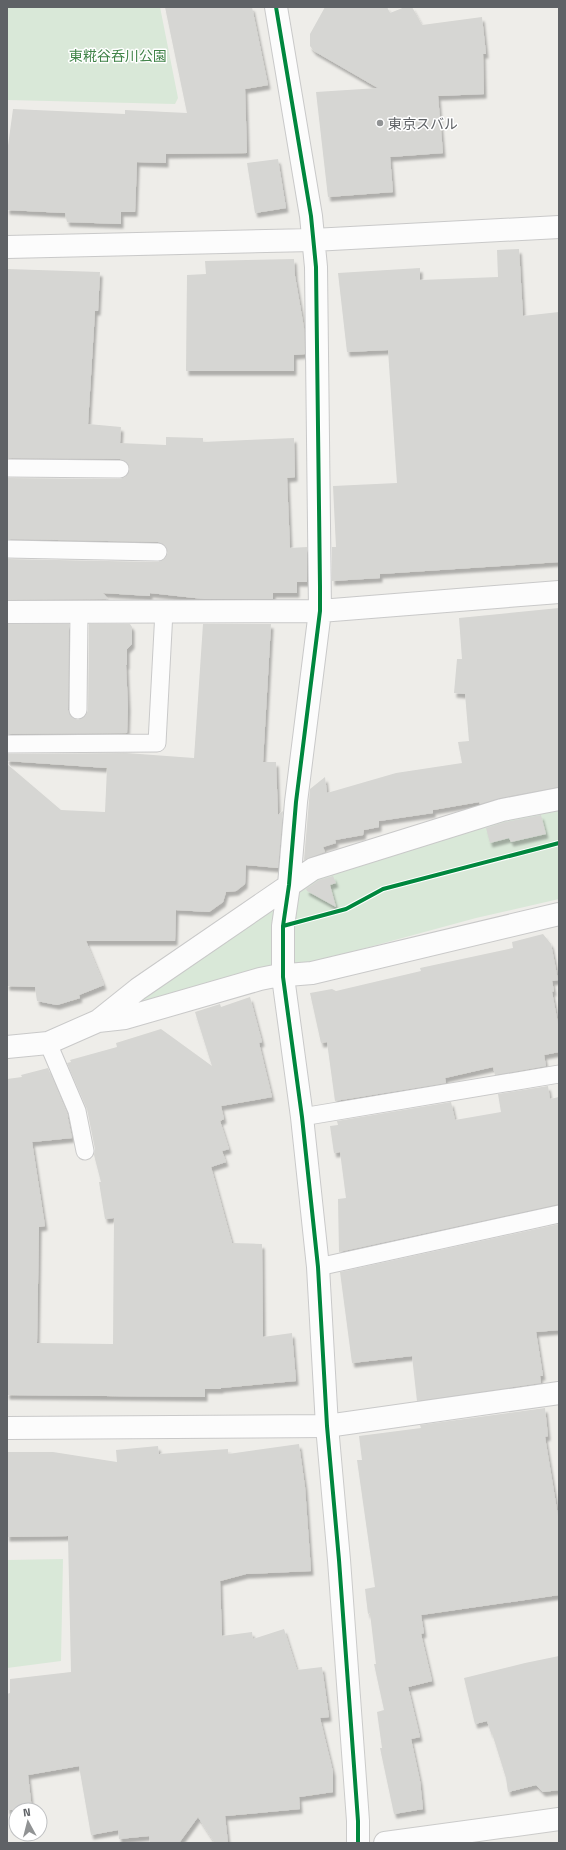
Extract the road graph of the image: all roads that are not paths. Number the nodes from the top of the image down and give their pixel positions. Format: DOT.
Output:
graph roads {
  1 [pos="276,7"];
  2 [pos="559,227"];
  3 [pos="313,240"];
  4 [pos="7,247"];
  5 [pos="7,468"];
  6 [pos="120,468"];
  7 [pos="7,549"];
  8 [pos="158,552"];
  9 [pos="559,592"];
  10 [pos="320,610"];
  11 [pos="164,611"];
  12 [pos="7,612"];
  13 [pos="79,612"];
  14 [pos="78,710"];
  15 [pos="7,744"];
  16 [pos="559,799"];
  17 [pos="289,884"];
  18 [pos="559,914"];
  19 [pos="283,977"];
  20 [pos="98,1021"];
  21 [pos="48,1043"];
  22 [pos="7,1047"];
  23 [pos="559,1074"];
  24 [pos="302,1117"];
  25 [pos="85,1151"];
  26 [pos="559,1214"];
  27 [pos="318,1267"];
  28 [pos="559,1393"];
  29 [pos="327,1426"];
  30 [pos="7,1428"];
  31 [pos="559,1819"];
  32 [pos="358,1843"];
  33 [pos="385,1843"];
  1 -- 3 [label="street"];
  2 -- 3 [label="street"];
  3 -- 4 [label="street"];
  3 -- 10 [label="street"];
  5 -- 6 [label="lane"];
  7 -- 8 [label="lane"];
  9 -- 10 [label="street"];
  10 -- 11 [label="street"];
  10 -- 17 [label="street"];
  11 -- 13 [label="street"];
  11 -- 15 [label="lane"];
  12 -- 13 [label="street"];
  13 -- 14 [label="lane"];
  16 -- 17 [label="street"];
  17 -- 19 [label="street"];
  17 -- 20 [label="street"];
  18 -- 19 [label="street"];
  19 -- 20 [label="street"];
  19 -- 24 [label="street"];
  20 -- 21 [label="street"];
  21 -- 22 [label="street"];
  21 -- 25 [label="lane"];
  23 -- 24 [label="lane"];
  24 -- 27 [label="street"];
  26 -- 27 [label="lane"];
  27 -- 29 [label="street"];
  28 -- 29 [label="street"];
  29 -- 30 [label="street"];
  29 -- 32 [label="street"];
  31 -- 33 [label="street"];
}
